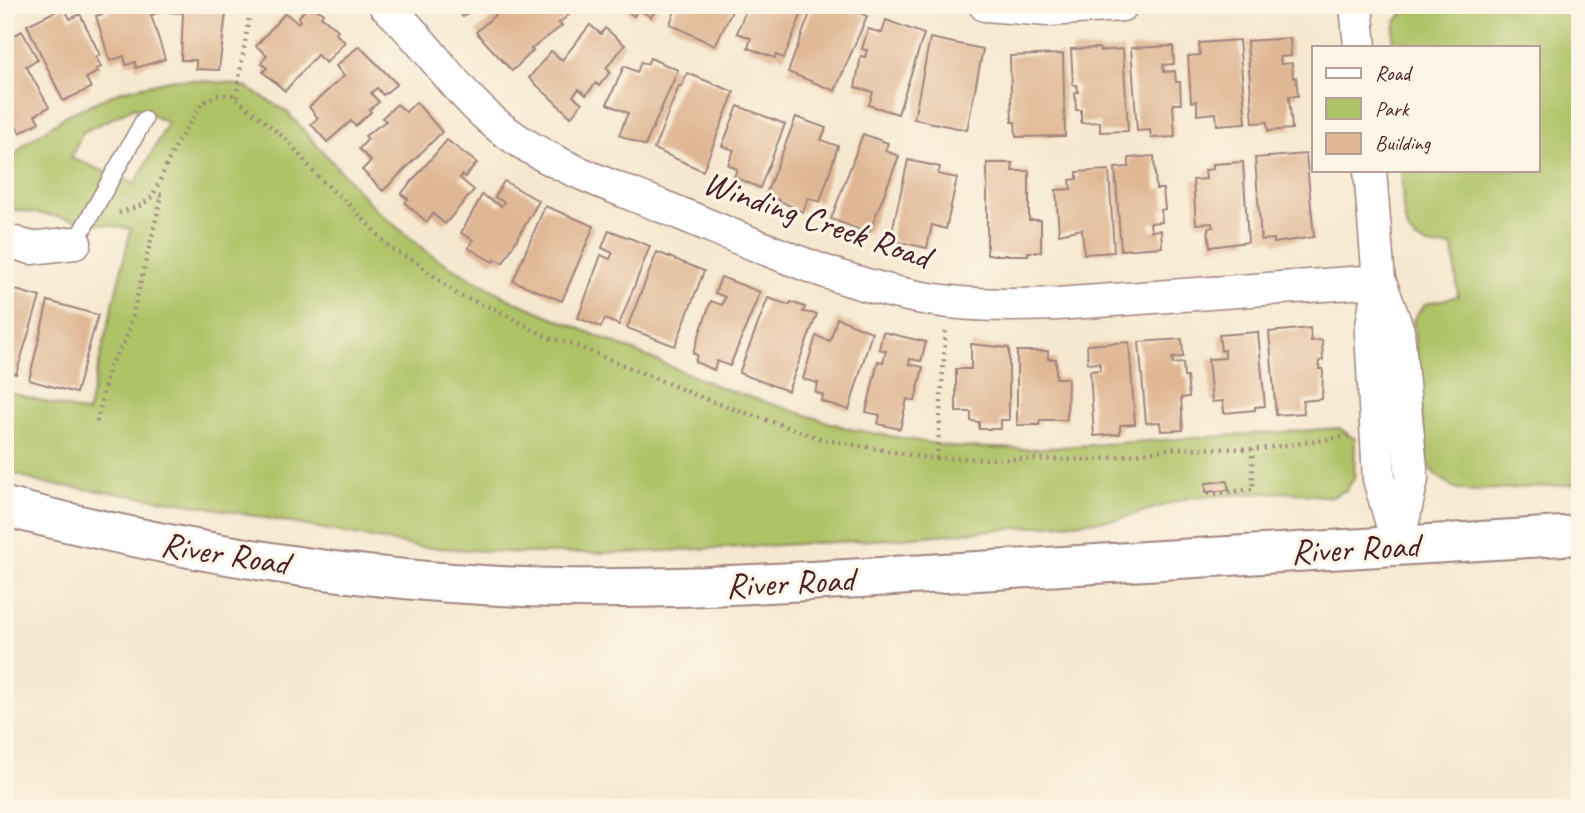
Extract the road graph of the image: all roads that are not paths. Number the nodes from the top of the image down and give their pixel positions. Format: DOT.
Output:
graph roads {
  1 [pos="385,5"];
  2 [pos="985,5"];
  3 [pos="1122,5"];
  4 [pos="1356,5"];
  5 [pos="1360,46"];
  6 [pos="144,120"];
  7 [pos="1370,172"];
  8 [pos="5,240"];
  9 [pos="75,243"];
  10 [pos="1379,281"];
  11 [pos="5,507"];
  12 [pos="1580,535"];
  13 [pos="1398,545"];
  1 -- 10 [label="street, Winding Creek Road"];
  2 -- 3 [label="street"];
  4 -- 5 [label="street"];
  6 -- 9 [label="lane"];
  7 -- 10 [label="street"];
  8 -- 9 [label="street"];
  10 -- 13 [label="street"];
  11 -- 13 [label="main road, River Road"];
  12 -- 13 [label="main road, River Road"];
}
